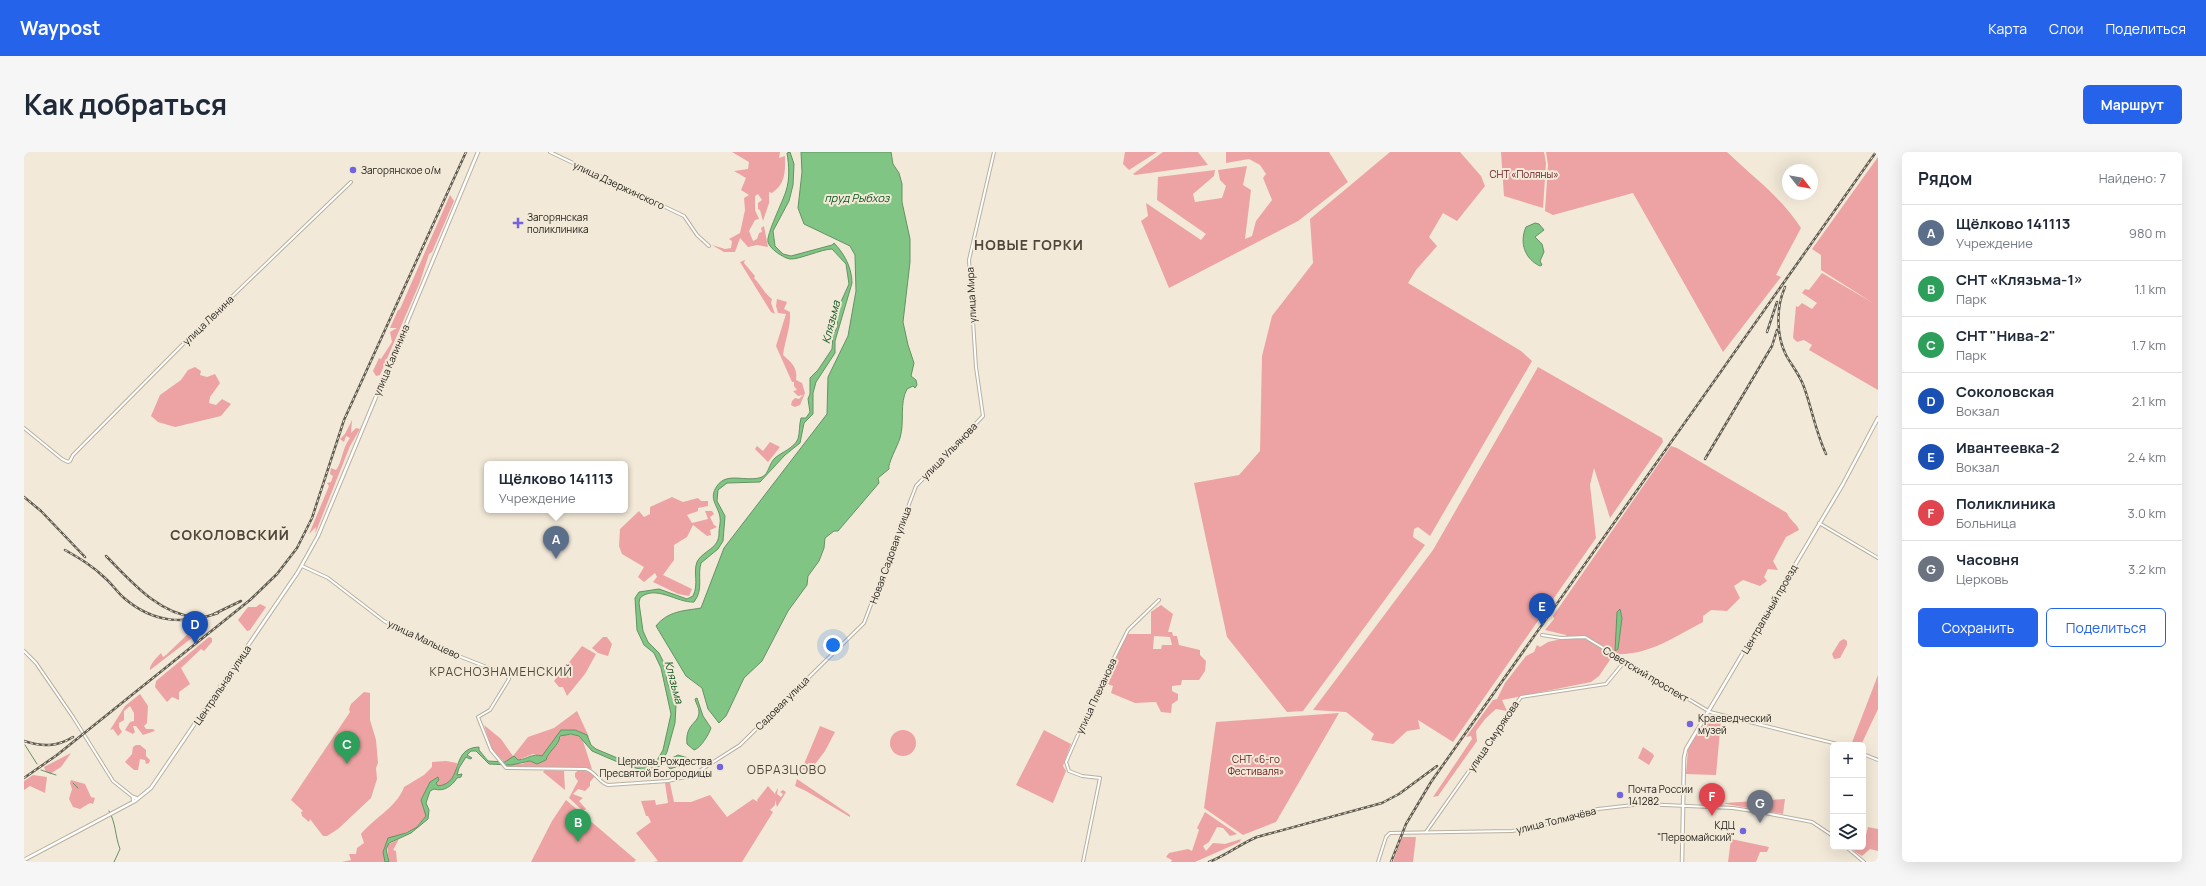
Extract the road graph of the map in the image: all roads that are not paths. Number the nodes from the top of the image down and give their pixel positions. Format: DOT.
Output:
graph roads {
  1 [pos="478,152"];
  2 [pos="550,152"];
  3 [pos="994,152"];
  4 [pos="351,182"];
  5 [pos="709,246"];
  6 [pos="982,416"];
  7 [pos="1878,418"];
  8 [pos="24,428"];
  9 [pos="916,486"];
  10 [pos="1819,523"];
  11 [pos="1878,558"];
  12 [pos="302,566"];
  13 [pos="1159,600"];
  14 [pos="864,623"];
  15 [pos="1542,635"];
  16 [pos="24,651"];
  17 [pos="1625,661"];
  18 [pos="1708,711"];
  19 [pos="1830,742"];
  20 [pos="1866,755"];
  21 [pos="1878,760"];
  22 [pos="504,767"];
  23 [pos="134,798"];
  24 [pos="1683,805"];
  25 [pos="1426,832"];
  26 [pos="1830,834"];
  27 [pos="1850,850"];
  28 [pos="24,860"];
  29 [pos="1083,862"];
  30 [pos="1378,862"];
  31 [pos="1682,862"];
  32 [pos="1864,862"];
  1 -- 12 [label="main road, улица Калинина"];
  2 -- 5 [label="street, улица Дзержинского"];
  3 -- 6 [label="street, улица Мира"];
  4 -- 8 [label="street, улица Ленина"];
  6 -- 9 [label="street, улица Ульянова"];
  7 -- 10 [label="main road, Центральный проезд"];
  9 -- 14 [label="street, Новая Садовая улица"];
  10 -- 11 [label="street"];
  10 -- 18 [label="main road, Центральный проезд"];
  12 -- 22 [label="street, улица Мальцево"];
  12 -- 23 [label="main road, Центральная улица"];
  13 -- 29 [label="street, улица Плеханова"];
  14 -- 22 [label="street, Садовая улица"];
  15 -- 17 [label="street, Советский проспект"];
  16 -- 23 [label="street"];
  17 -- 18 [label="street, Советский проспект"];
  17 -- 25 [label="street, улица Смурякова"];
  18 -- 19 [label="street, Советский проспект"];
  18 -- 24 [label="main road, Центральный проезд"];
  20 -- 21 [label="street"];
  23 -- 28 [label="main road, Центральная улица"];
  24 -- 25 [label="street, улица Толмачёва"];
  24 -- 26 [label="street"];
  24 -- 31 [label="main road, Центральный проезд"];
  25 -- 30 [label="street, улица Толмачёва"];
  27 -- 32 [label="street"];
}
